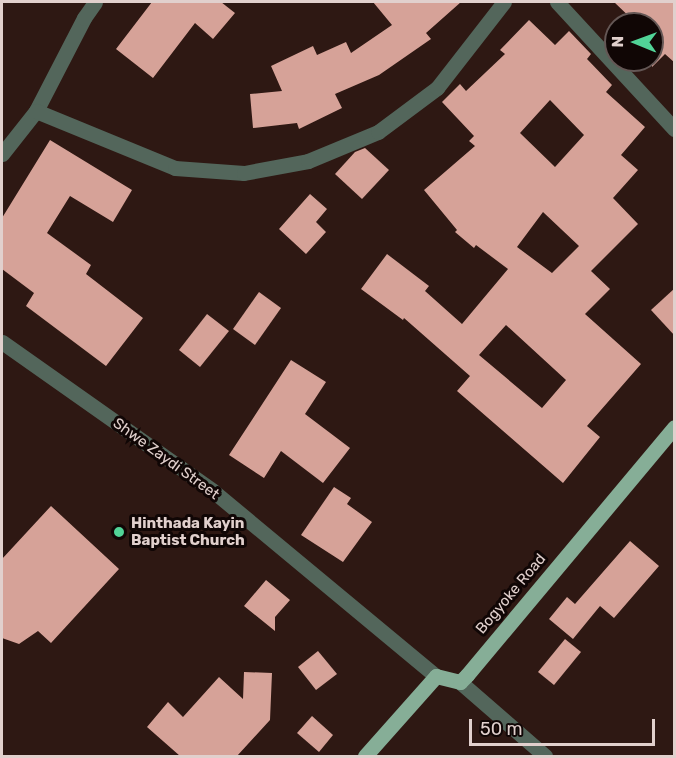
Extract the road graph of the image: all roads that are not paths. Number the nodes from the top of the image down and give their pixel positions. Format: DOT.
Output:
graph roads {
  1 [pos="95,2"];
  2 [pos="504,2"];
  3 [pos="557,2"];
  4 [pos="36,111"];
  5 [pos="675,129"];
  6 [pos="2,154"];
  7 [pos="2,342"];
  8 [pos="675,427"];
  9 [pos="436,676"];
  10 [pos="460,682"];
  11 [pos="365,756"];
  12 [pos="545,756"];
  1 -- 4 [label="street"];
  2 -- 4 [label="street"];
  3 -- 5 [label="street"];
  4 -- 6 [label="street"];
  7 -- 9 [label="street, Shwe Zaydi Street"];
  8 -- 10 [label="main road, Bogyoke Road"];
  9 -- 10 [label="main road"];
  9 -- 11 [label="main road"];
  10 -- 12 [label="street"];
}
